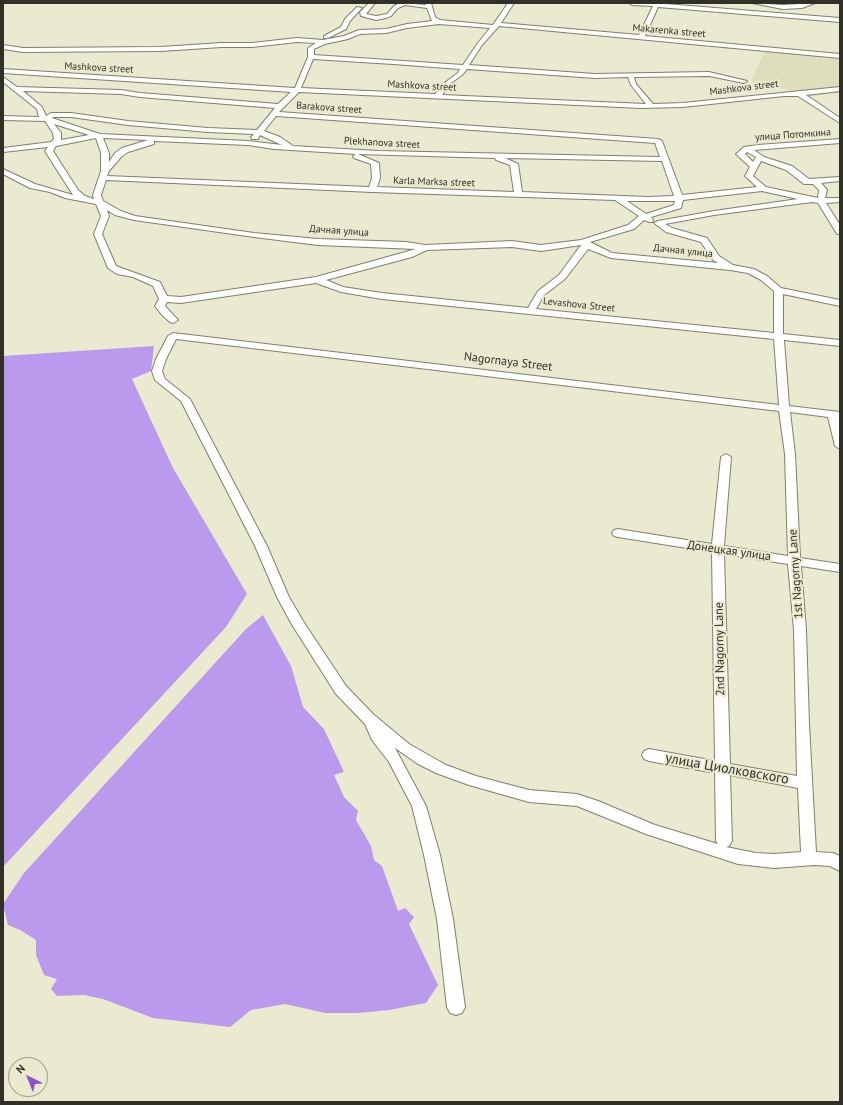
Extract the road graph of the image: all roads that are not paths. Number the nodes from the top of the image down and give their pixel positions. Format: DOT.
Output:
graph roads {
  1 [pos="372,3"];
  2 [pos="405,3"];
  3 [pos="511,3"];
  4 [pos="632,3"];
  5 [pos="755,3"];
  6 [pos="812,3"];
  7 [pos="429,5"];
  8 [pos="656,5"];
  9 [pos="359,8"];
  10 [pos="840,20"];
  11 [pos="439,22"];
  12 [pos="495,26"];
  13 [pos="641,38"];
  14 [pos="319,42"];
  15 [pos="5,50"];
  16 [pos="840,56"];
  17 [pos="311,58"];
  18 [pos="466,67"];
  19 [pos="3,71"];
  20 [pos="630,76"];
  21 [pos="3,79"];
  22 [pos="744,81"];
  23 [pos="16,89"];
  24 [pos="297,90"];
  25 [pos="840,90"];
  26 [pos="436,96"];
  27 [pos="840,96"];
  28 [pos="803,97"];
  29 [pos="650,104"];
  30 [pos="280,106"];
  31 [pos="274,114"];
  32 [pos="3,118"];
  33 [pos="45,119"];
  34 [pos="840,121"];
  35 [pos="259,132"];
  36 [pos="98,136"];
  37 [pos="181,140"];
  38 [pos="840,141"];
  39 [pos="248,143"];
  40 [pos="54,144"];
  41 [pos="290,147"];
  42 [pos="747,149"];
  43 [pos="5,150"];
  44 [pos="342,151"];
  45 [pos="494,156"];
  46 [pos="759,158"];
  47 [pos="665,159"];
  48 [pos="754,166"];
  49 [pos="3,171"];
  50 [pos="104,175"];
  51 [pos="840,179"];
  52 [pos="818,184"];
  53 [pos="763,189"];
  54 [pos="372,190"];
  55 [pos="738,191"];
  56 [pos="775,192"];
  57 [pos="518,195"];
  58 [pos="82,198"];
  59 [pos="616,198"];
  60 [pos="817,200"];
  61 [pos="840,200"];
  62 [pos="99,202"];
  63 [pos="629,205"];
  64 [pos="680,209"];
  65 [pos="744,209"];
  66 [pos="650,213"];
  67 [pos="658,223"];
  68 [pos="631,227"];
  69 [pos="840,232"];
  70 [pos="704,240"];
  71 [pos="584,243"];
  72 [pos="425,248"];
  73 [pos="730,267"];
  74 [pos="317,280"];
  75 [pos="778,290"];
  76 [pos="164,299"];
  77 [pos="840,303"];
  78 [pos="178,311"];
  79 [pos="531,311"];
  80 [pos="173,336"];
  81 [pos="779,337"];
  82 [pos="840,343"];
  83 [pos="784,407"];
  84 [pos="837,414"];
  85 [pos="840,446"];
  86 [pos="726,457"];
  87 [pos="618,533"];
  88 [pos="718,549"];
  89 [pos="794,560"];
  90 [pos="840,568"];
  91 [pos="372,721"];
  92 [pos="649,755"];
  93 [pos="722,768"];
  94 [pos="805,783"];
  95 [pos="724,841"];
  96 [pos="809,859"];
  97 [pos="840,864"];
  98 [pos="456,1007"];
  1 -- 2 [label="street"];
  2 -- 7 [label="street"];
  3 -- 12 [label="street"];
  4 -- 8 [label="street"];
  5 -- 6 [label="street"];
  7 -- 11 [label="street"];
  8 -- 10 [label="street"];
  8 -- 13 [label="street"];
  9 -- 14 [label="street"];
  11 -- 12 [label="street, Makarenka street"];
  11 -- 14 [label="street, Makarenka street"];
  12 -- 13 [label="street, Makarenka street"];
  12 -- 18 [label="street"];
  13 -- 16 [label="street, Makarenka street"];
  14 -- 15 [label="street"];
  14 -- 17 [label="street"];
  17 -- 18 [label="street"];
  17 -- 24 [label="street"];
  18 -- 20 [label="street"];
  18 -- 26 [label="street"];
  19 -- 24 [label="street, Mashkova street"];
  20 -- 22 [label="street"];
  20 -- 29 [label="street"];
  21 -- 23 [label="street"];
  23 -- 30 [label="street, Barakova street"];
  23 -- 33 [label="street"];
  24 -- 26 [label="street, Mashkova street"];
  24 -- 30 [label="street"];
  25 -- 28 [label="street, Mashkova street"];
  26 -- 29 [label="street, Mashkova street"];
  27 -- 28 [label="street"];
  28 -- 29 [label="street, Mashkova street"];
  28 -- 34 [label="street"];
  30 -- 31 [label="street, Barakova street"];
  31 -- 35 [label="street"];
  31 -- 47 [label="street, Barakova street"];
  32 -- 33 [label="street"];
  33 -- 35 [label="street"];
  33 -- 36 [label="street"];
  33 -- 40 [label="street"];
  35 -- 39 [label="street"];
  35 -- 41 [label="street"];
  36 -- 37 [label="street, Plekhanova street"];
  36 -- 40 [label="street"];
  36 -- 50 [label="street"];
  37 -- 39 [label="street, Plekhanova street"];
  37 -- 50 [label="street"];
  38 -- 42 [label="street, улица Потомкина"];
  39 -- 41 [label="street, Plekhanova street"];
  40 -- 43 [label="street"];
  40 -- 58 [label="street"];
  41 -- 44 [label="street, Plekhanova street"];
  42 -- 46 [label="street"];
  42 -- 48 [label="street"];
  44 -- 45 [label="street, Plekhanova street"];
  44 -- 54 [label="street"];
  45 -- 47 [label="street, Plekhanova street"];
  45 -- 57 [label="street"];
  46 -- 48 [label="street"];
  46 -- 52 [label="street"];
  47 -- 64 [label="street"];
  48 -- 53 [label="street"];
  49 -- 58 [label="street, Дачная улица"];
  50 -- 54 [label="street, Karla Marksa street"];
  50 -- 62 [label="street"];
  51 -- 52 [label="street"];
  52 -- 56 [label="street"];
  52 -- 60 [label="street"];
  53 -- 55 [label="street, Karla Marksa street"];
  53 -- 56 [label="street"];
  54 -- 57 [label="street, Karla Marksa street"];
  55 -- 64 [label="street, Karla Marksa street"];
  55 -- 65 [label="street"];
  56 -- 60 [label="street"];
  57 -- 59 [label="street, Karla Marksa street"];
  58 -- 62 [label="street, Дачная улица"];
  59 -- 63 [label="street"];
  59 -- 64 [label="street, Karla Marksa street"];
  60 -- 61 [label="street"];
  60 -- 65 [label="street"];
  60 -- 69 [label="street"];
  62 -- 72 [label="street, Дачная улица"];
  62 -- 76 [label="street"];
  63 -- 66 [label="street"];
  63 -- 66 [label="street"];
  64 -- 65 [label="street"];
  64 -- 66 [label="street, Дачная улица"];
  64 -- 66 [label="street"];
  64 -- 67 [label="street"];
  64 -- 70 [label="street"];
  66 -- 67 [label="street"];
  66 -- 68 [label="street, Дачная улица"];
  67 -- 68 [label="street"];
  67 -- 70 [label="street"];
  68 -- 71 [label="street, Дачная улица"];
  70 -- 73 [label="street"];
  71 -- 72 [label="street, Дачная улица"];
  71 -- 73 [label="street, Дачная улица"];
  71 -- 79 [label="street"];
  72 -- 74 [label="street"];
  73 -- 75 [label="street, Дачная улица"];
  74 -- 78 [label="street"];
  74 -- 79 [label="street, Levashova Street"];
  75 -- 77 [label="street"];
  75 -- 81 [label="street, 1st Nagorny Lane"];
  76 -- 78 [label="street"];
  76 -- 78 [label="street"];
  78 -- 80 [label="street"];
  79 -- 81 [label="street, Levashova Street"];
  80 -- 83 [label="street, Nagornaya Street"];
  80 -- 91 [label="street"];
  81 -- 82 [label="street, Levashova Street"];
  81 -- 83 [label="street, 1st Nagorny Lane"];
  83 -- 84 [label="street, Nagornaya Street"];
  83 -- 89 [label="street, 1st Nagorny Lane"];
  84 -- 85 [label="street"];
  86 -- 88 [label="street, 2nd Nagorny Lane"];
  87 -- 88 [label="street, Донецкая улица"];
  88 -- 89 [label="street, Донецкая улица"];
  88 -- 93 [label="street, 2nd Nagorny Lane"];
  89 -- 90 [label="street, Донецкая улица"];
  89 -- 94 [label="street, 1st Nagorny Lane"];
  91 -- 96 [label="street"];
  91 -- 98 [label="street"];
  92 -- 93 [label="street, улица Циолковского"];
  93 -- 94 [label="street, улица Циолковского"];
  93 -- 95 [label="street, 2nd Nagorny Lane"];
  94 -- 96 [label="street, 1st Nagorny Lane"];
  96 -- 97 [label="street"];
}
